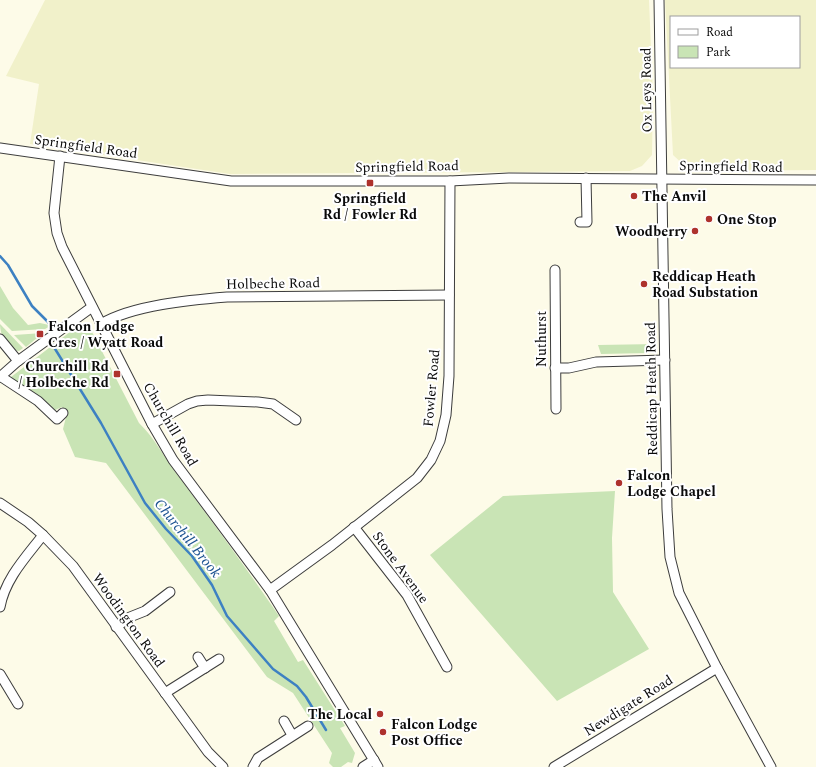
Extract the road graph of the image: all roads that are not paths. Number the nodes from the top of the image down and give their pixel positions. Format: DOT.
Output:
graph roads {
  1 [pos="658,0"];
  2 [pos="0,148"];
  3 [pos="60,156"];
  4 [pos="586,178"];
  5 [pos="662,179"];
  6 [pos="450,180"];
  7 [pos="816,180"];
  8 [pos="580,222"];
  9 [pos="555,270"];
  10 [pos="449,296"];
  11 [pos="92,307"];
  12 [pos="101,324"];
  13 [pos="0,339"];
  14 [pos="665,360"];
  15 [pos="18,361"];
  16 [pos="555,368"];
  17 [pos="0,377"];
  18 [pos="556,409"];
  19 [pos="63,413"];
  20 [pos="296,420"];
  21 [pos="152,424"];
  22 [pos="0,503"];
  23 [pos="354,527"];
  24 [pos="43,535"];
  25 [pos="270,590"];
  26 [pos="170,592"];
  27 [pos="0,608"];
  28 [pos="116,627"];
  29 [pos="198,656"];
  30 [pos="219,659"];
  31 [pos="447,667"];
  32 [pos="205,668"];
  33 [pos="716,668"];
  34 [pos="0,674"];
  35 [pos="164,693"];
  36 [pos="18,704"];
  37 [pos="284,721"];
  38 [pos="308,726"];
  39 [pos="292,735"];
  40 [pos="376,764"];
  41 [pos="223,767"];
  42 [pos="253,767"];
  43 [pos="363,767"];
  44 [pos="554,767"];
  45 [pos="771,767"];
  1 -- 5 [label="street, Ox Leys Road"];
  2 -- 3 [label="street, Springfield Road"];
  3 -- 6 [label="street, Springfield Road"];
  3 -- 11 [label="street, Churchill Road"];
  4 -- 5 [label="street, Springfield Road"];
  4 -- 6 [label="street, Springfield Road"];
  4 -- 8 [label="street"];
  5 -- 7 [label="street, Springfield Road"];
  5 -- 14 [label="street, Reddicap Heath Road"];
  6 -- 10 [label="street, Fowler Road"];
  9 -- 16 [label="street, Nuthurst"];
  10 -- 12 [label="street, Holbeche Road"];
  10 -- 23 [label="street, Fowler Road"];
  11 -- 12 [label="street, Churchill Road"];
  11 -- 15 [label="street"];
  12 -- 21 [label="street, Churchill Road"];
  13 -- 15 [label="street"];
  14 -- 16 [label="street"];
  14 -- 33 [label="street, Reddicap Heath Road"];
  15 -- 17 [label="street"];
  16 -- 18 [label="street, Nuthurst"];
  17 -- 19 [label="street"];
  20 -- 21 [label="street"];
  21 -- 25 [label="street, Churchill Road"];
  22 -- 24 [label="street, Woodington Road"];
  23 -- 25 [label="street, Fowler Road"];
  23 -- 31 [label="street, Stone Avenue"];
  24 -- 27 [label="street"];
  24 -- 28 [label="street, Woodington Road"];
  25 -- 40 [label="street, Churchill Road"];
  26 -- 28 [label="street"];
  28 -- 35 [label="street, Woodington Road"];
  29 -- 32 [label="street"];
  30 -- 32 [label="street"];
  32 -- 35 [label="street"];
  33 -- 44 [label="street, Newdigate Road"];
  33 -- 45 [label="street, Reddicap Heath Road"];
  34 -- 36 [label="street"];
  35 -- 41 [label="street, Woodington Road"];
  37 -- 39 [label="street"];
  38 -- 39 [label="street"];
  39 -- 42 [label="street"];
  40 -- 43 [label="street"];
}
